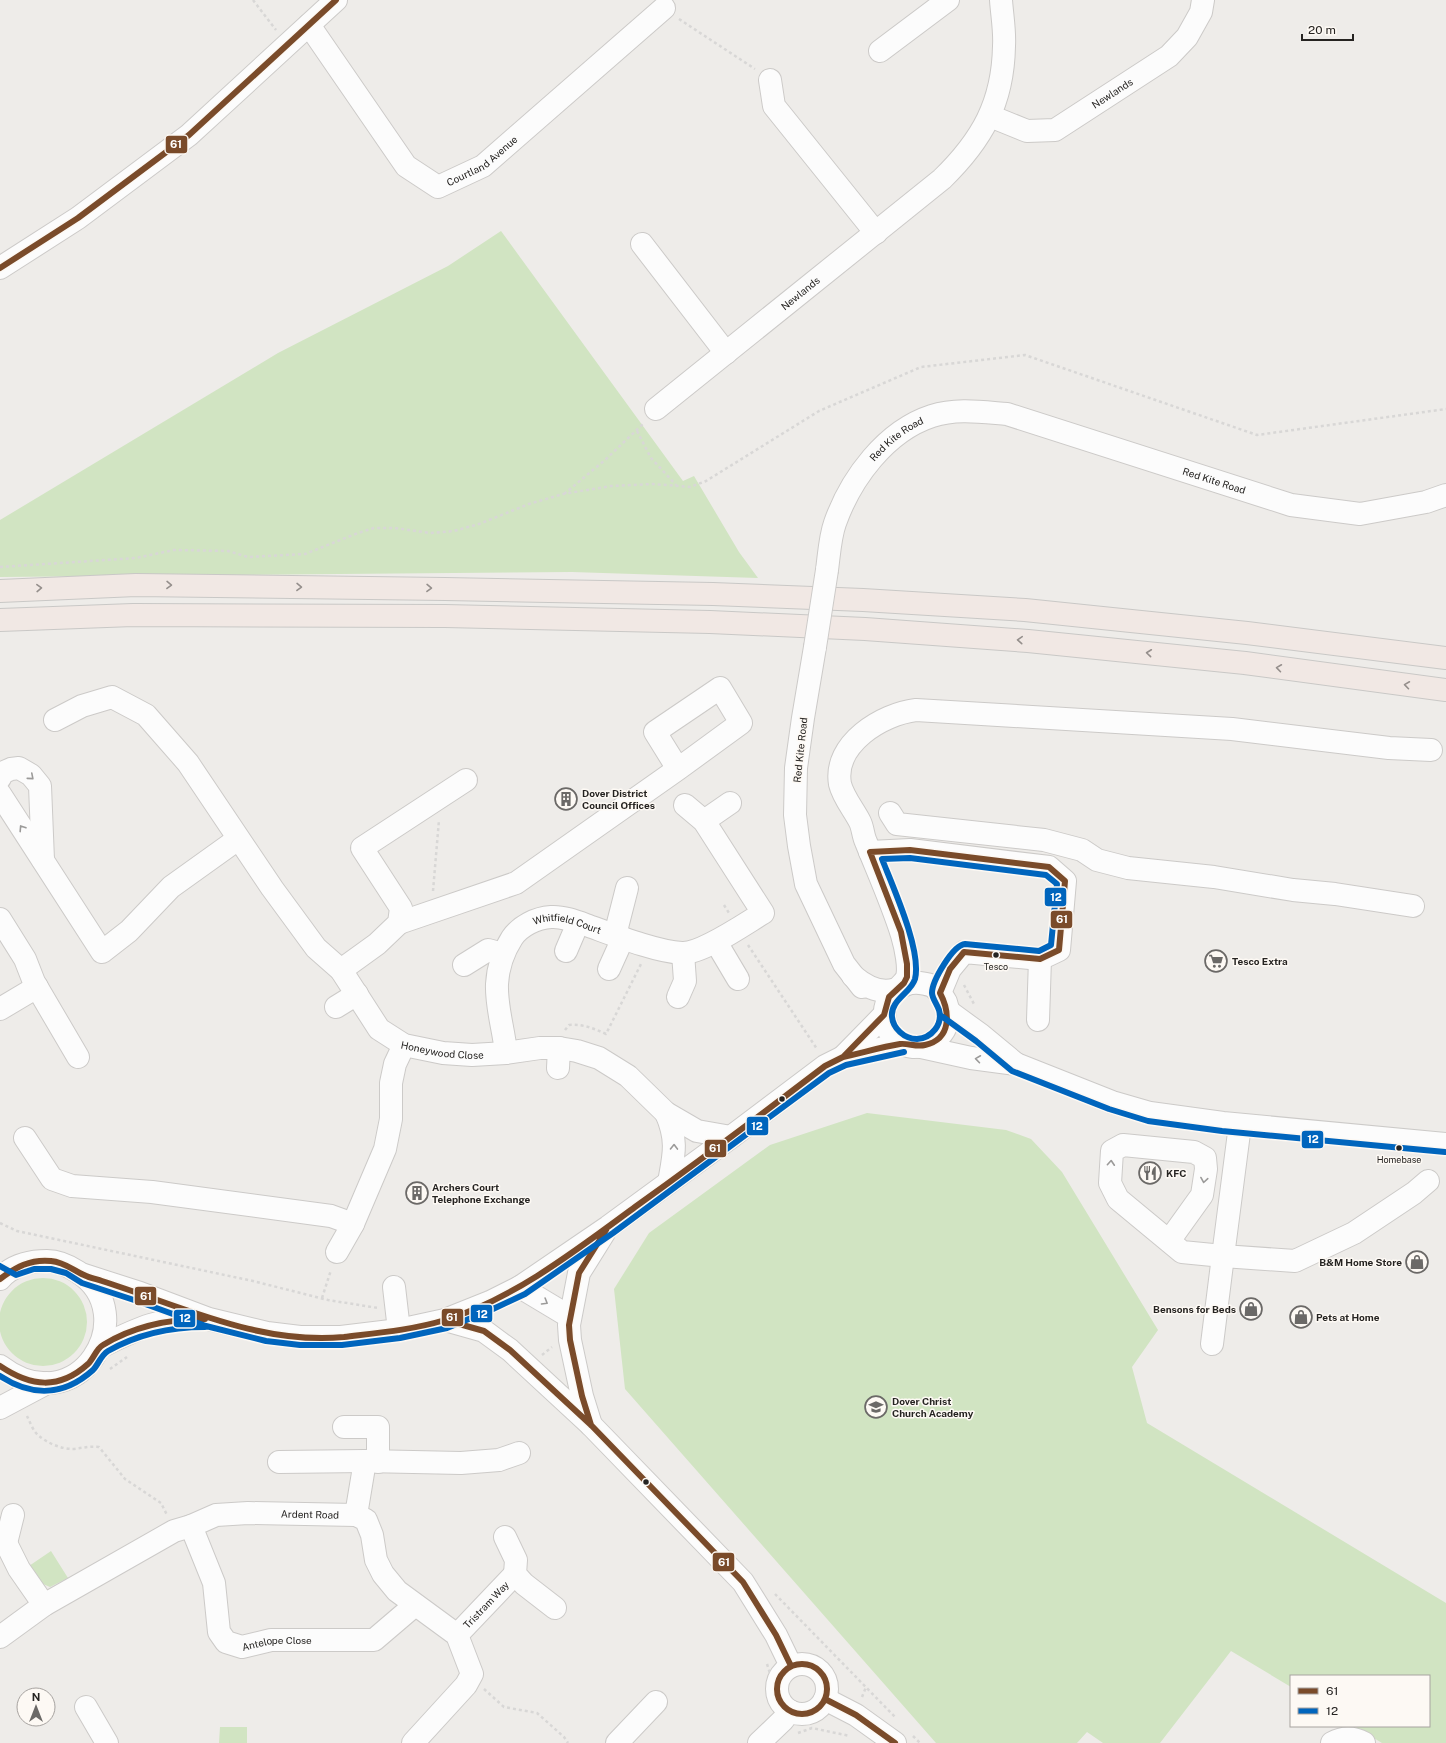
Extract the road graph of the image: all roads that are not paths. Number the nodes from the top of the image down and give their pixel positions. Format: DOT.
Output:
graph roads {
  1 [pos="336,0"];
  2 [pos="948,0"];
  3 [pos="1001,0"];
  4 [pos="1202,0"];
  5 [pos="664,8"];
  6 [pos="308,25"];
  7 [pos="880,51"];
  8 [pos="770,80"];
  9 [pos="990,116"];
  10 [pos="876,233"];
  11 [pos="642,244"];
  12 [pos="0,268"];
  13 [pos="726,353"];
  14 [pos="656,409"];
  15 [pos="1446,495"];
  16 [pos="0,590"];
  17 [pos="0,620"];
  18 [pos="1446,658"];
  19 [pos="1446,690"];
  20 [pos="55,720"];
  21 [pos="1431,750"];
  22 [pos="678,769"];
  23 [pos="0,778"];
  24 [pos="466,780"];
  25 [pos="0,794"];
  26 [pos="730,804"];
  27 [pos="685,805"];
  28 [pos="890,813"];
  29 [pos="704,821"];
  30 [pos="238,839"];
  31 [pos="870,852"];
  32 [pos="43,861"];
  33 [pos="627,888"];
  34 [pos="1413,906"];
  35 [pos="0,919"];
  36 [pos="399,923"];
  37 [pos="578,923"];
  38 [pos="619,936"];
  39 [pos="716,942"];
  40 [pos="566,951"];
  41 [pos="683,953"];
  42 [pos="503,954"];
  43 [pos="1040,959"];
  44 [pos="464,965"];
  45 [pos="609,969"];
  46 [pos="341,970"];
  47 [pos="852,976"];
  48 [pos="738,979"];
  49 [pos="37,987"];
  50 [pos="897,989"];
  51 [pos="357,994"];
  52 [pos="678,997"];
  53 [pos="944,1002"];
  54 [pos="336,1007"];
  55 [pos="0,1009"];
  56 [pos="884,1015"];
  57 [pos="1038,1020"];
  58 [pos="404,1045"];
  59 [pos="912,1045"];
  60 [pos="506,1053"];
  61 [pos="78,1057"];
  62 [pos="842,1057"];
  63 [pos="1016,1064"];
  64 [pos="666,1113"];
  65 [pos="1240,1125"];
  66 [pos="731,1137"];
  67 [pos="25,1138"];
  68 [pos="1446,1144"];
  69 [pos="1428,1181"];
  70 [pos="669,1182"];
  71 [pos="353,1224"];
  72 [pos="608,1227"];
  73 [pos="1169,1241"];
  74 [pos="337,1252"];
  75 [pos="1223,1256"];
  76 [pos="5,1267"];
  77 [pos="84,1275"];
  78 [pos="394,1287"];
  79 [pos="520,1287"];
  80 [pos="570,1317"];
  81 [pos="209,1319"];
  82 [pos="445,1320"];
  83 [pos="398,1321"];
  84 [pos="1212,1344"];
  85 [pos="100,1347"];
  86 [pos="0,1366"];
  87 [pos="47,1384"];
  88 [pos="0,1408"];
  89 [pos="591,1425"];
  90 [pos="344,1427"];
  91 [pos="519,1453"];
  92 [pos="279,1462"];
  93 [pos="371,1462"];
  94 [pos="13,1515"];
  95 [pos="356,1515"];
  96 [pos="183,1528"];
  97 [pos="505,1537"];
  98 [pos="3,1544"];
  99 [pos="515,1574"];
  100 [pos="44,1605"];
  101 [pos="415,1605"];
  102 [pos="556,1608"];
  103 [pos="457,1635"];
  104 [pos="0,1637"];
  105 [pos="791,1666"];
  106 [pos="825,1699"];
  107 [pos="656,1702"];
  108 [pos="86,1707"];
  109 [pos="780,1708"];
  110 [pos="107,1743"];
  111 [pos="413,1743"];
  112 [pos="617,1743"];
  113 [pos="759,1743"];
  114 [pos="896,1743"];
  115 [pos="1332,1743"];
  116 [pos="1364,1743"];
  1 -- 6 [label="street"];
  2 -- 7 [label="street"];
  3 -- 9 [label="street, Newlands"];
  4 -- 9 [label="street, Newlands"];
  5 -- 6 [label="street, Courtland Avenue"];
  6 -- 12 [label="street"];
  8 -- 10 [label="street"];
  9 -- 10 [label="street, Newlands"];
  10 -- 13 [label="street, Newlands"];
  11 -- 13 [label="street"];
  13 -- 14 [label="street, Newlands"];
  15 -- 47 [label="street, Red Kite Road, bridge"];
  16 -- 18 [label="highway, one-way"];
  19 -- 17 [label="highway, one-way"];
  20 -- 30 [label="street, Honeywood Close"];
  21 -- 31 [label="street"];
  22 -- 36 [label="street"];
  23 -- 32 [label="street, one-way"];
  24 -- 36 [label="street"];
  32 -- 25 [label="street, one-way"];
  26 -- 29 [label="street"];
  27 -- 29 [label="street"];
  28 -- 34 [label="street"];
  29 -- 39 [label="street, Whitfield Court"];
  30 -- 32 [label="street"];
  30 -- 46 [label="street, Honeywood Close"];
  31 -- 43 [label="street"];
  31 -- 50 [label="street"];
  33 -- 38 [label="street"];
  35 -- 49 [label="street"];
  36 -- 46 [label="street"];
  37 -- 38 [label="street, Whitfield Court"];
  37 -- 40 [label="street"];
  37 -- 42 [label="street, Whitfield Court"];
  38 -- 41 [label="street, Whitfield Court"];
  38 -- 45 [label="street"];
  39 -- 41 [label="street, Whitfield Court"];
  39 -- 48 [label="street"];
  41 -- 52 [label="street"];
  42 -- 44 [label="street"];
  42 -- 60 [label="street, Whitfield Court"];
  43 -- 53 [label="street"];
  43 -- 57 [label="street"];
  46 -- 51 [label="street, Honeywood Close"];
  47 -- 50 [label="street, Red Kite Road"];
  47 -- 56 [label="street, Red Kite Road"];
  49 -- 55 [label="street"];
  49 -- 61 [label="street"];
  50 -- 53 [label="street"];
  50 -- 56 [label="street"];
  51 -- 54 [label="street"];
  51 -- 58 [label="street, Honeywood Close"];
  53 -- 59 [label="street"];
  53 -- 63 [label="street"];
  56 -- 59 [label="street"];
  56 -- 62 [label="street"];
  58 -- 60 [label="street, Honeywood Close"];
  58 -- 71 [label="street"];
  59 -- 62 [label="street"];
  63 -- 59 [label="street, one-way"];
  60 -- 64 [label="street, Honeywood Close"];
  62 -- 66 [label="street"];
  63 -- 65 [label="street"];
  64 -- 66 [label="street, Honeywood Close"];
  70 -- 64 [label="street, Honeywood Close, one-way"];
  65 -- 68 [label="street"];
  65 -- 75 [label="street"];
  66 -- 70 [label="street"];
  67 -- 71 [label="street"];
  69 -- 75 [label="street"];
  70 -- 72 [label="street"];
  71 -- 74 [label="street"];
  72 -- 79 [label="street"];
  72 -- 80 [label="street"];
  73 -- 73 [label="street, one-way"];
  73 -- 75 [label="street"];
  75 -- 84 [label="street"];
  76 -- 77 [label="street"];
  77 -- 81 [label="street"];
  77 -- 85 [label="street"];
  78 -- 83 [label="street"];
  79 -- 80 [label="street, one-way"];
  79 -- 82 [label="street"];
  80 -- 89 [label="street"];
  81 -- 83 [label="street"];
  81 -- 85 [label="street"];
  82 -- 83 [label="street"];
  82 -- 89 [label="street"];
  85 -- 87 [label="street"];
  86 -- 87 [label="street"];
  87 -- 88 [label="street"];
  89 -- 105 [label="street"];
  90 -- 93 [label="street"];
  91 -- 93 [label="street"];
  92 -- 93 [label="street"];
  93 -- 95 [label="street"];
  94 -- 98 [label="street"];
  95 -- 96 [label="street, Ardent Road"];
  95 -- 101 [label="street"];
  96 -- 100 [label="street, Ardent Road"];
  96 -- 101 [label="street, Antelope Close"];
  97 -- 99 [label="street, Tristram Way"];
  98 -- 100 [label="street"];
  99 -- 102 [label="street, Tristram Way"];
  99 -- 103 [label="street, Tristram Way"];
  100 -- 104 [label="street, Ardent Road"];
  101 -- 103 [label="street"];
  103 -- 111 [label="street"];
  105 -- 106 [label="street"];
  105 -- 109 [label="street"];
  106 -- 109 [label="street"];
  106 -- 114 [label="street"];
  107 -- 112 [label="street"];
  108 -- 110 [label="street"];
  109 -- 113 [label="street"];
  115 -- 116 [label="street"];
}
